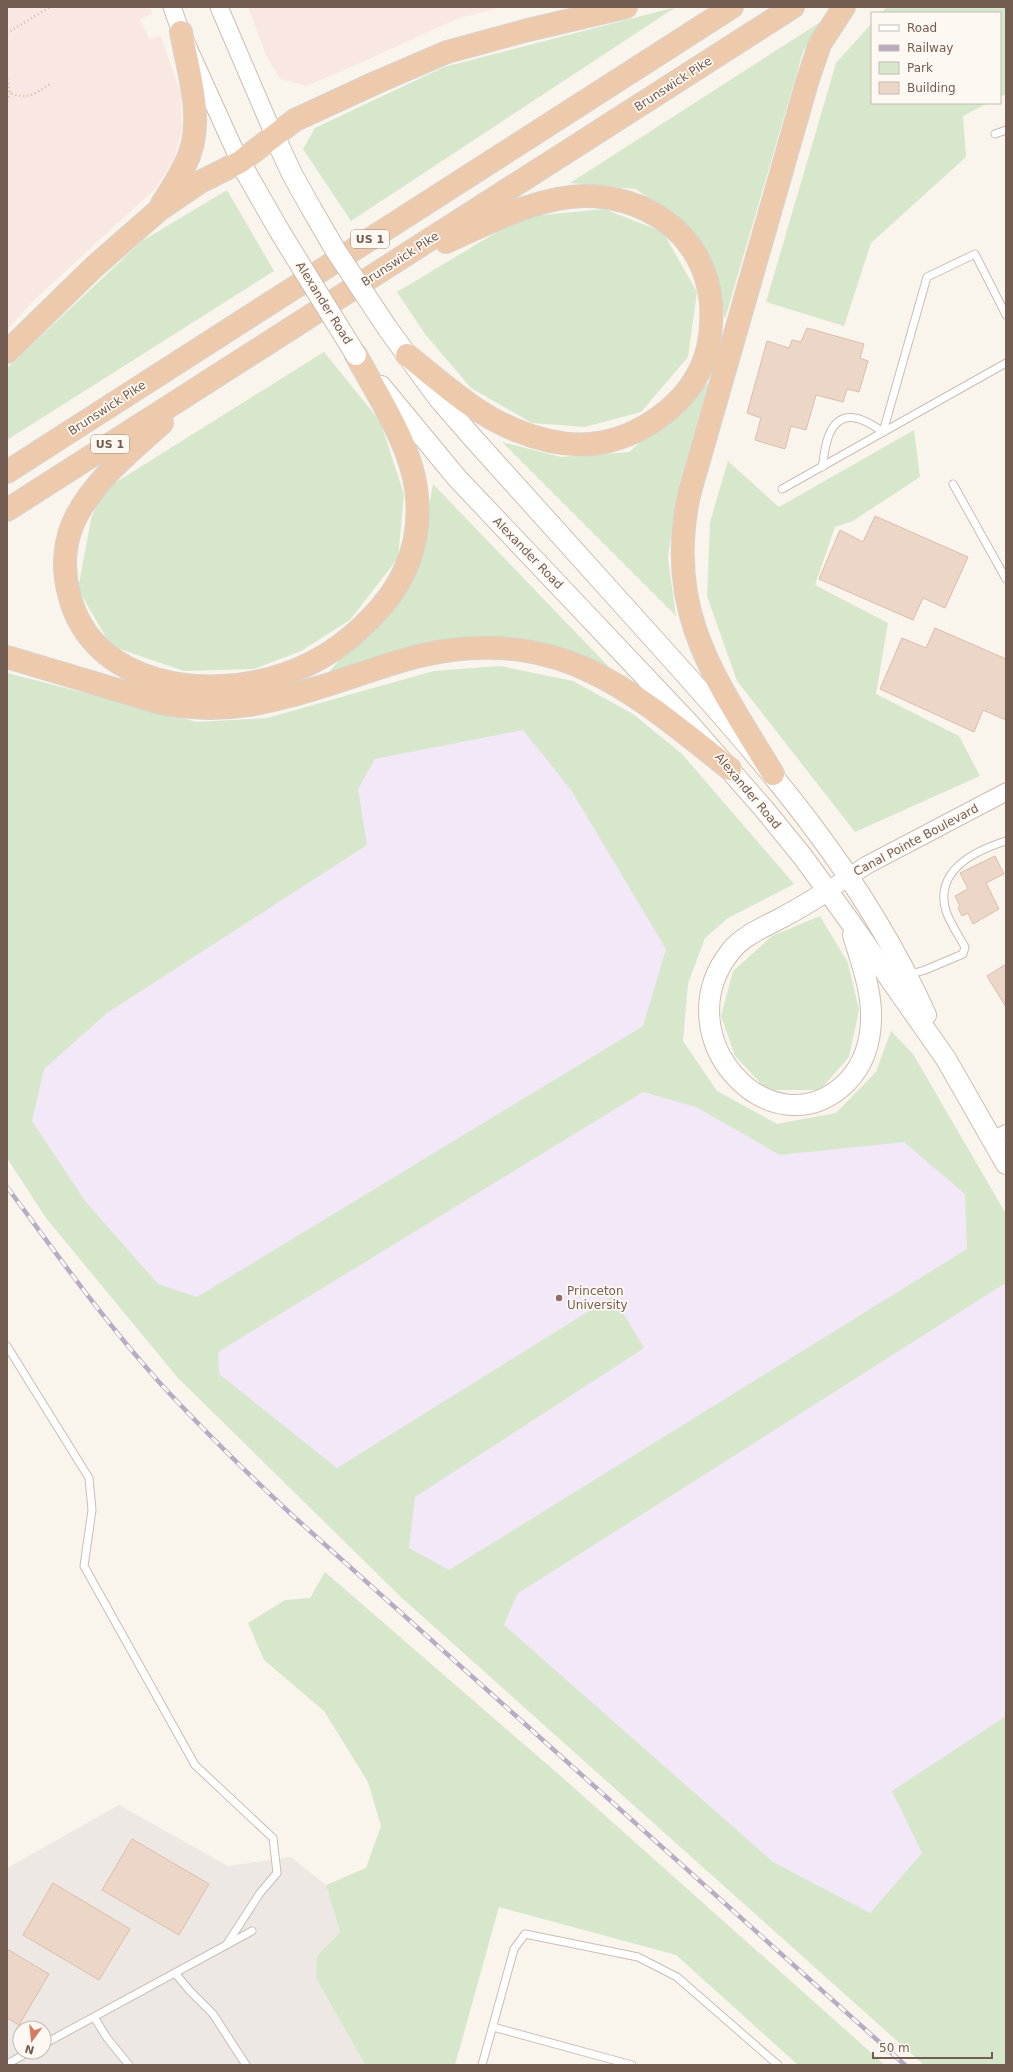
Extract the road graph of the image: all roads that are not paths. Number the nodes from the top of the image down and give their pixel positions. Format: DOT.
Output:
graph roads {
  1 [pos="172,7"];
  2 [pos="220,7"];
  3 [pos="626,7"];
  4 [pos="732,7"];
  5 [pos="793,7"];
  6 [pos="844,7"];
  7 [pos="181,32"];
  8 [pos="1006,130"];
  9 [pos="274,134"];
  10 [pos="996,134"];
  11 [pos="240,162"];
  12 [pos="159,210"];
  13 [pos="385,269"];
  14 [pos="1006,315"];
  15 [pos="7,352"];
  16 [pos="356,354"];
  17 [pos="407,355"];
  18 [pos="1006,363"];
  19 [pos="214,378"];
  20 [pos="883,432"];
  21 [pos="822,466"];
  22 [pos="7,472"];
  23 [pos="953,484"];
  24 [pos="782,490"];
  25 [pos="7,510"];
  26 [pos="1006,579"];
  27 [pos="7,657"];
  28 [pos="730,769"];
  29 [pos="773,774"];
  30 [pos="1006,792"];
  31 [pos="1006,841"];
  32 [pos="849,877"];
  33 [pos="828,891"];
  34 [pos="848,919"];
  35 [pos="908,975"];
  36 [pos="946,1059"];
  37 [pos="999,1136"];
  38 [pos="1006,1164"];
  39 [pos="7,1346"];
  40 [pos="252,1931"];
  41 [pos="227,1944"];
  42 [pos="175,1973"];
  43 [pos="94,2017"];
  44 [pos="493,2027"];
  45 [pos="52,2040"];
  46 [pos="129,2065"];
  47 [pos="246,2065"];
  48 [pos="482,2065"];
  49 [pos="632,2065"];
  50 [pos="778,2065"];
  1 -- 7 [label="street, Alexander Road"];
  2 -- 9 [label="street, Alexander Road"];
  3 -- 9 [label="highway"];
  4 -- 22 [label="highway, Brunswick Pike / US 1"];
  5 -- 13 [label="highway, Brunswick Pike / US 1"];
  6 -- 29 [label="highway"];
  7 -- 11 [label="street, Alexander Road"];
  7 -- 12 [label="highway"];
  8 -- 10 [label="lane"];
  9 -- 11 [label="highway"];
  9 -- 17 [label="main road, Alexander Road, bridge"];
  11 -- 12 [label="highway"];
  11 -- 16 [label="main road, Alexander Road, bridge"];
  12 -- 15 [label="highway"];
  13 -- 17 [label="highway"];
  13 -- 19 [label="highway, Brunswick Pike / US 1"];
  14 -- 20 [label="lane"];
  16 -- 19 [label="highway"];
  16 -- 28 [label="main road, Alexander Road"];
  17 -- 29 [label="main road, Alexander Road"];
  18 -- 20 [label="lane"];
  19 -- 25 [label="highway, Brunswick Pike / US 1"];
  20 -- 21 [label="lane"];
  20 -- 21 [label="lane"];
  21 -- 24 [label="lane"];
  23 -- 26 [label="lane"];
  27 -- 28 [label="highway"];
  28 -- 33 [label="main road, Alexander Road"];
  29 -- 32 [label="main road, Alexander Road"];
  30 -- 32 [label="street, Canal Pointe Boulevard"];
  31 -- 35 [label="lane"];
  32 -- 33 [label="street, Canal Pointe Boulevard"];
  32 -- 35 [label="main road, Alexander Road"];
  33 -- 34 [label="main road, Alexander Road"];
  33 -- 34 [label="main road"];
  34 -- 36 [label="main road, Alexander Road"];
  35 -- 36 [label="main road, Alexander Road"];
  36 -- 37 [label="main road, Alexander Road"];
  37 -- 38 [label="main road, Alexander Road"];
  39 -- 41 [label="lane"];
  40 -- 41 [label="lane"];
  41 -- 42 [label="lane"];
  42 -- 43 [label="lane"];
  42 -- 47 [label="lane"];
  43 -- 45 [label="lane"];
  43 -- 46 [label="lane"];
  44 -- 48 [label="lane"];
  44 -- 49 [label="lane"];
  44 -- 50 [label="lane"];
}
